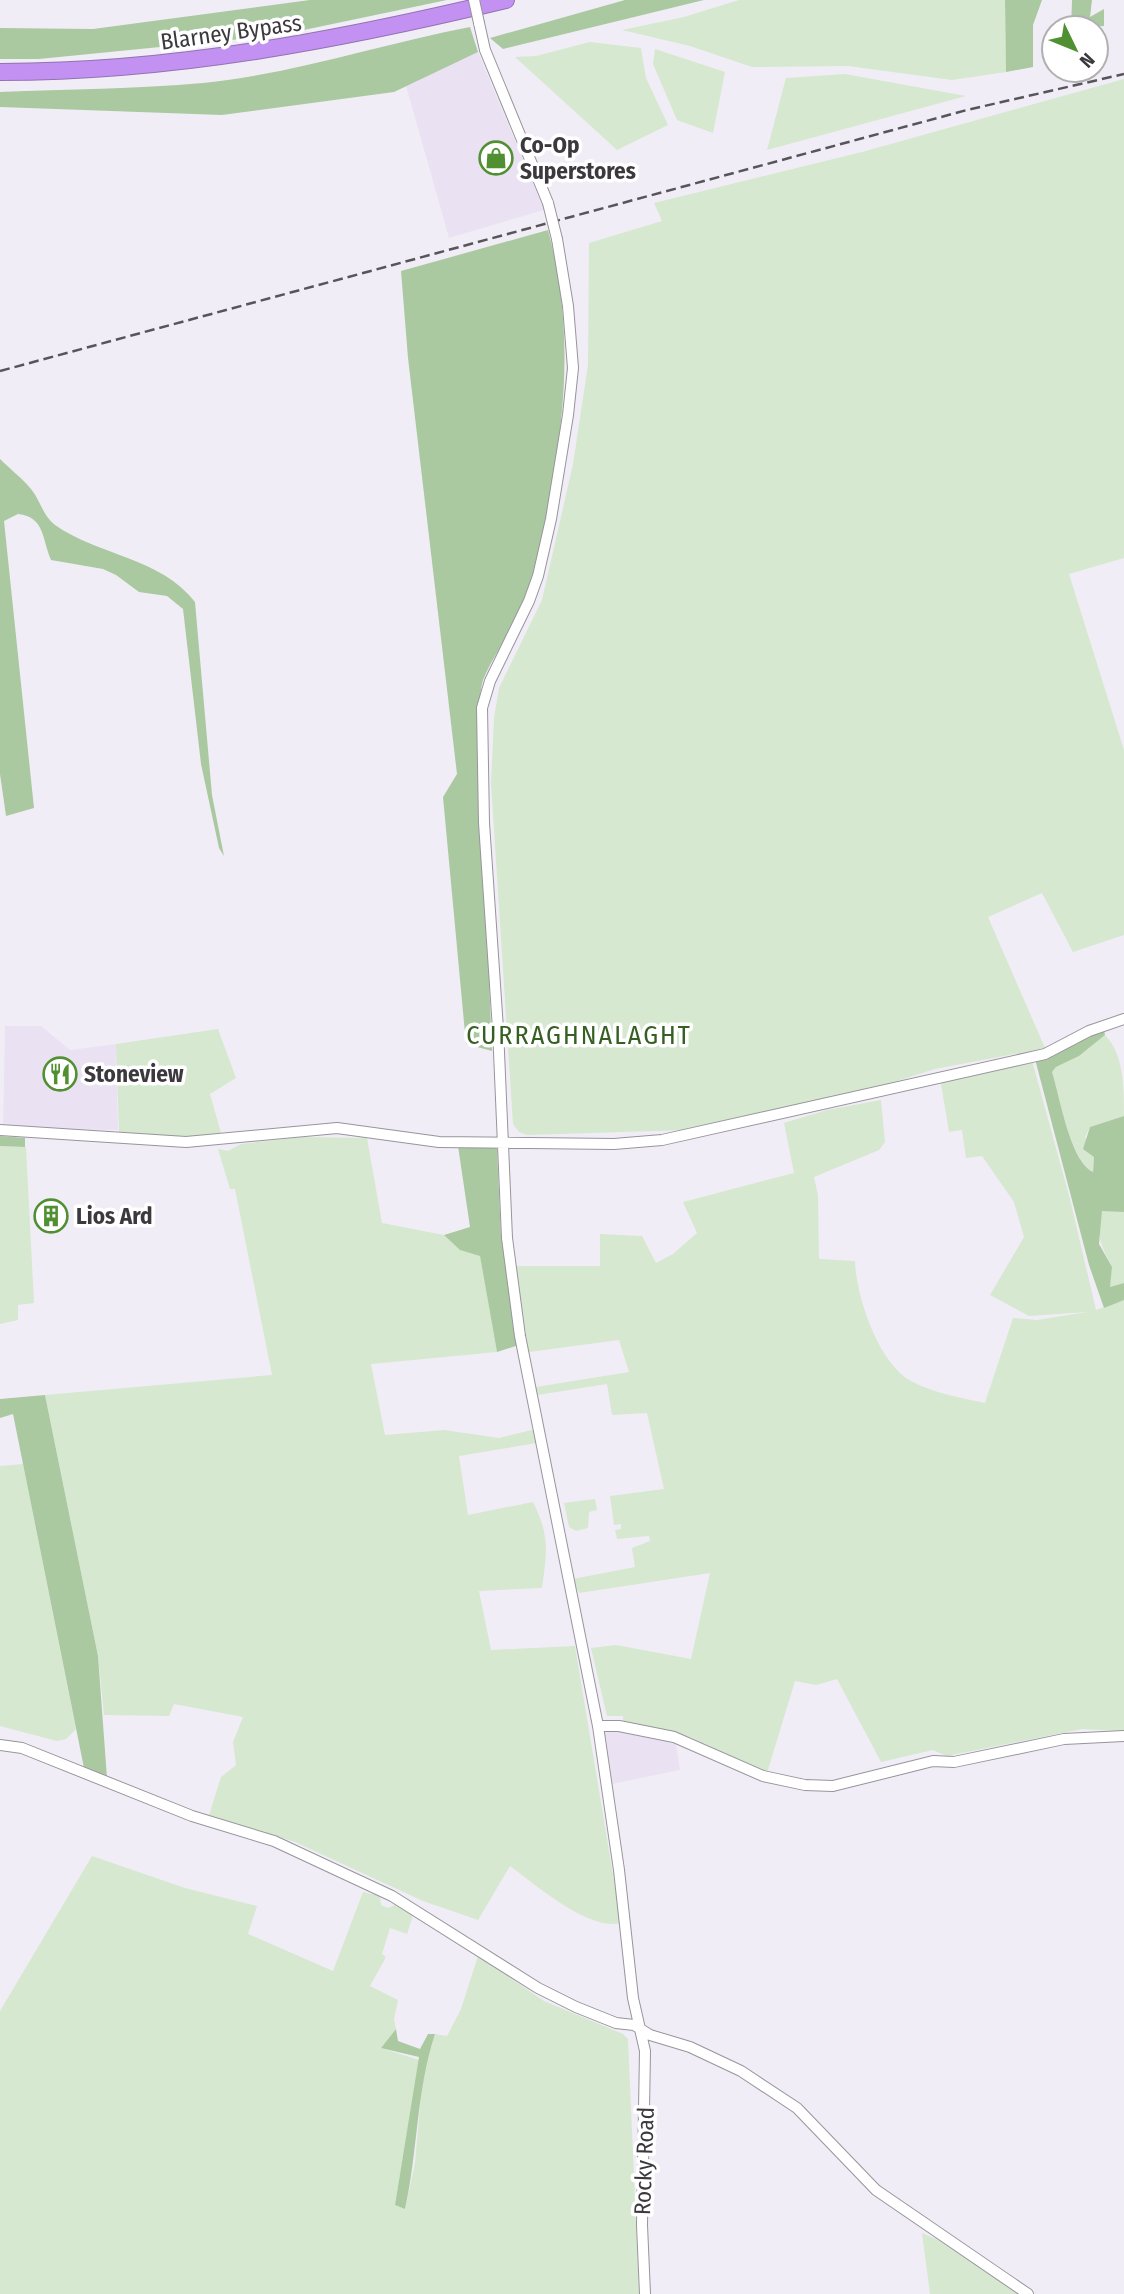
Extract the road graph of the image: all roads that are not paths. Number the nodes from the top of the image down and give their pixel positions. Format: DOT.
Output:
graph roads {
  1 [pos="474,0"];
  2 [pos="506,0"];
  3 [pos="0,72"];
  4 [pos="1124,1019"];
  5 [pos="0,1130"];
  6 [pos="502,1142"];
  7 [pos="598,1726"];
  8 [pos="1124,1736"];
  9 [pos="0,1745"];
  10 [pos="641,2029"];
  11 [pos="645,2294"];
  12 [pos="1028,2294"];
  1 -- 6 [label="street, Rocky Road, bridge"];
  2 -- 3 [label="highway, Blarney Bypass"];
  4 -- 6 [label="street"];
  5 -- 6 [label="street"];
  6 -- 7 [label="street, Rocky Road"];
  7 -- 8 [label="street"];
  7 -- 10 [label="street, Rocky Road"];
  9 -- 10 [label="street"];
  10 -- 11 [label="street, Rocky Road"];
  10 -- 12 [label="street"];
}
